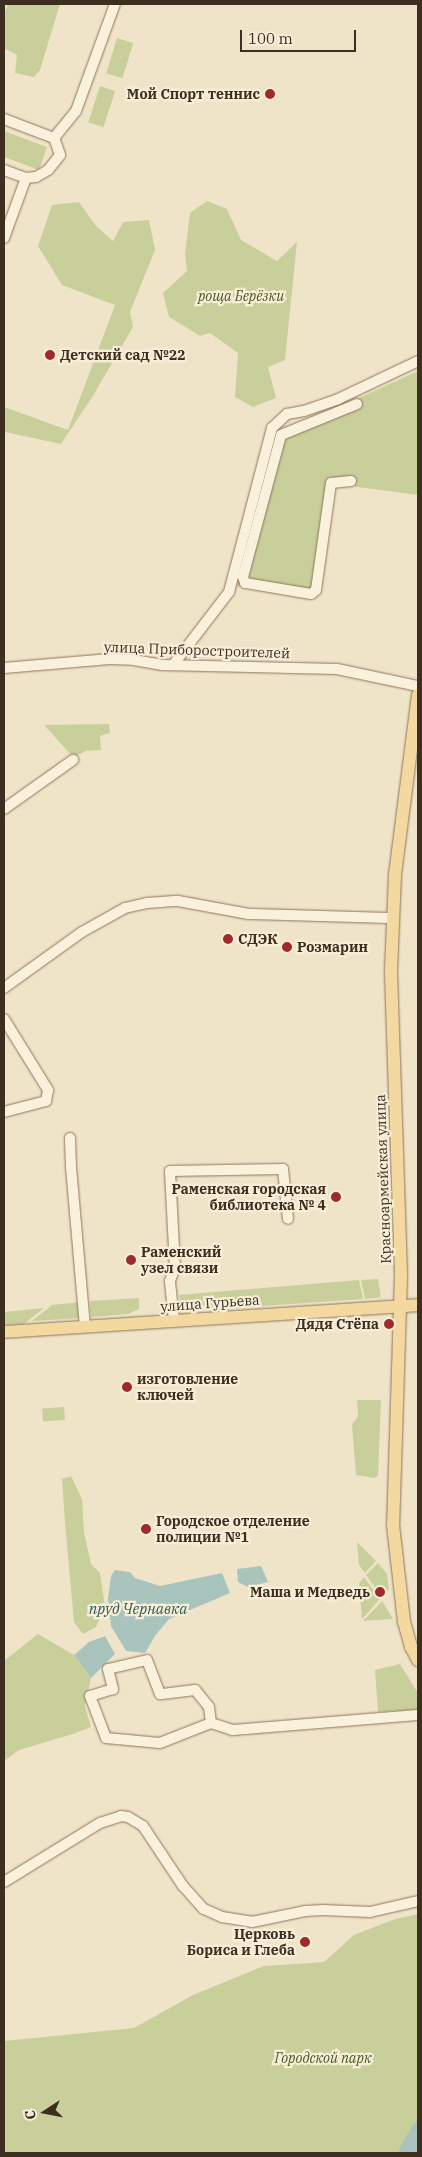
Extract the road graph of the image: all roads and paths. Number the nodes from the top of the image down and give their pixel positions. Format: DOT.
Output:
graph roads {
  1 [pos="115,4"];
  2 [pos="4,119"];
  3 [pos="54,138"];
  4 [pos="4,170"];
  5 [pos="26,178"];
  6 [pos="4,238"];
  7 [pos="418,361"];
  8 [pos="357,404"];
  9 [pos="350,481"];
  10 [pos="173,665"];
  11 [pos="4,668"];
  12 [pos="418,686"];
  13 [pos="418,695"];
  14 [pos="73,760"];
  15 [pos="4,809"];
  16 [pos="392,918"];
  17 [pos="4,988"];
  18 [pos="4,1018"];
  19 [pos="4,1112"];
  20 [pos="70,1138"];
  21 [pos="288,1220"];
  22 [pos="418,1305"];
  23 [pos="400,1306"];
  24 [pos="174,1320"];
  25 [pos="85,1326"];
  26 [pos="4,1332"];
  27 [pos="418,1660"];
  28 [pos="418,1715"];
  29 [pos="211,1723"];
  30 [pos="4,1882"];
  31 [pos="418,1901"];
  1 -- 3 [label="street"];
  2 -- 3 [label="street"];
  3 -- 5 [label="street"];
  4 -- 5 [label="street"];
  5 -- 6 [label="street"];
  7 -- 10 [label="street"];
  8 -- 9 [label="street"];
  10 -- 11 [label="street, улица Приборостроителей"];
  10 -- 12 [label="street, улица Приборостроителей"];
  13 -- 16 [label="main road, Красноармейская улица"];
  14 -- 15 [label="street"];
  16 -- 17 [label="street"];
  16 -- 23 [label="main road, Красноармейская улица"];
  18 -- 19 [label="street"];
  20 -- 25 [label="street"];
  21 -- 24 [label="street"];
  22 -- 23 [label="main road, улица Гурьева"];
  23 -- 24 [label="main road, улица Гурьева"];
  23 -- 27 [label="main road, Красноармейская улица"];
  24 -- 25 [label="main road, улица Гурьева"];
  25 -- 26 [label="main road, улица Гурьева"];
  28 -- 29 [label="street"];
  29 -- 29 [label="street"];
  30 -- 31 [label="street"];
}
